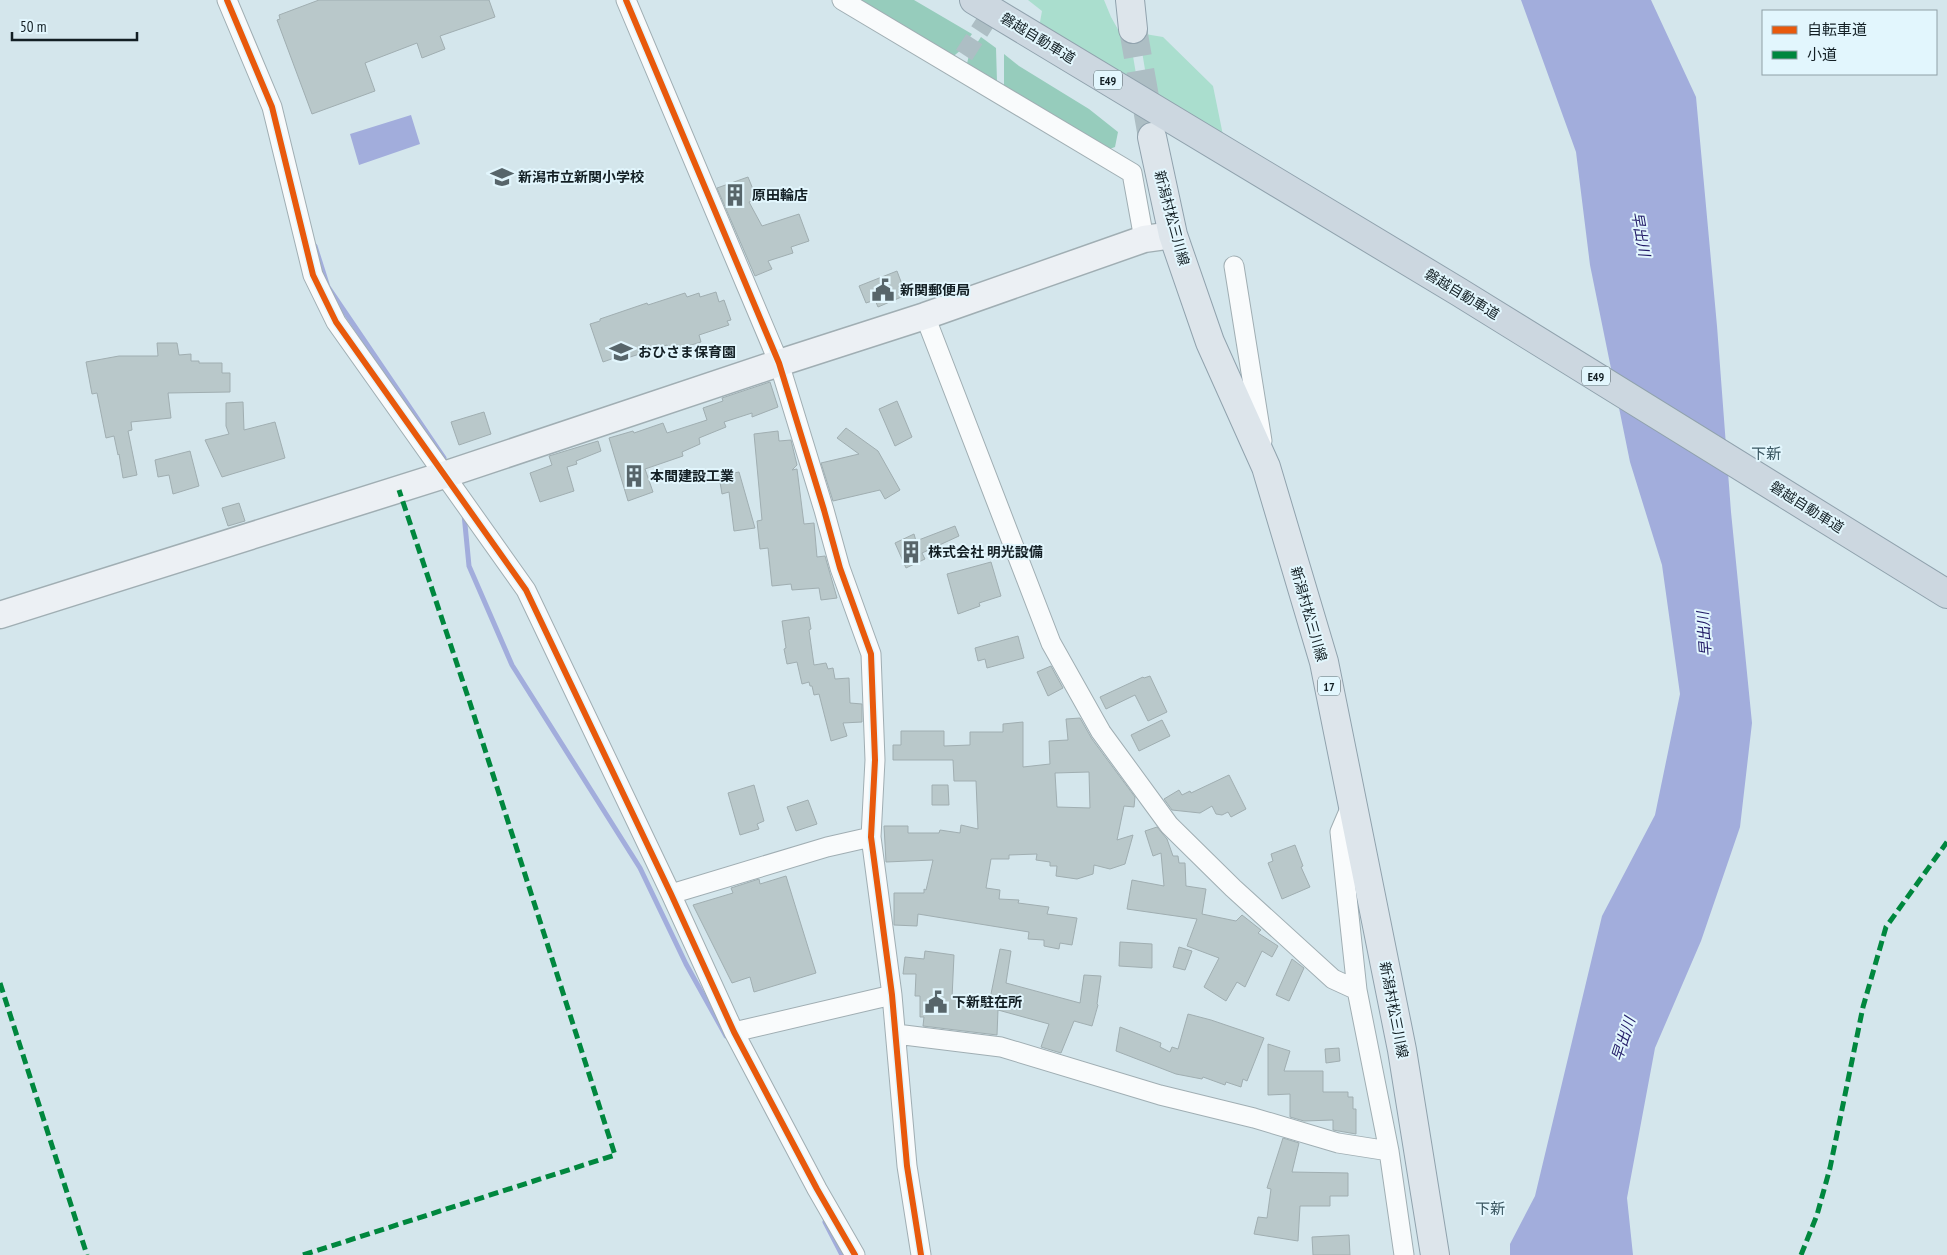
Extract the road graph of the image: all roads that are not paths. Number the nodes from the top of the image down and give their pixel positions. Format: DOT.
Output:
graph roads {
  1 [pos="227,0"];
  2 [pos="626,0"];
  3 [pos="842,0"];
  4 [pos="974,0"];
  5 [pos="1130,0"];
  6 [pos="1133,28"];
  7 [pos="1152,137"];
  8 [pos="1173,235"];
  9 [pos="1144,239"];
  10 [pos="1234,266"];
  11 [pos="925,316"];
  12 [pos="779,363"];
  13 [pos="1266,466"];
  14 [pos="444,476"];
  15 [pos="1947,594"];
  16 [pos="0,615"];
  17 [pos="1352,804"];
  18 [pos="871,837"];
  19 [pos="671,894"];
  20 [pos="1357,990"];
  21 [pos="892,995"];
  22 [pos="734,1032"];
  23 [pos="896,1034"];
  24 [pos="1389,1151"];
  25 [pos="855,1255"];
  26 [pos="921,1255"];
  27 [pos="1404,1255"];
  28 [pos="1435,1255"];
  1 -- 14 [label="street"];
  2 -- 12 [label="street"];
  3 -- 9 [label="street"];
  4 -- 15 [label="highway, 磐越自動車道 / E49"];
  5 -- 6 [label="main road"];
  7 -- 8 [label="main road, 新潟村松三川線 / 17"];
  8 -- 9 [label="street"];
  8 -- 13 [label="main road, 新潟村松三川線 / 17"];
  9 -- 11 [label="street"];
  10 -- 13 [label="street"];
  11 -- 12 [label="street"];
  11 -- 20 [label="street"];
  12 -- 14 [label="street"];
  12 -- 18 [label="street"];
  13 -- 17 [label="main road, 新潟村松三川線 / 17"];
  14 -- 16 [label="street"];
  14 -- 19 [label="street"];
  17 -- 20 [label="street"];
  17 -- 28 [label="main road, 新潟村松三川線 / 17"];
  18 -- 19 [label="street"];
  18 -- 21 [label="street"];
  19 -- 22 [label="street"];
  20 -- 24 [label="street"];
  21 -- 22 [label="street"];
  21 -- 23 [label="street"];
  22 -- 25 [label="street"];
  23 -- 24 [label="street"];
  23 -- 26 [label="street"];
  24 -- 27 [label="street"];
}
